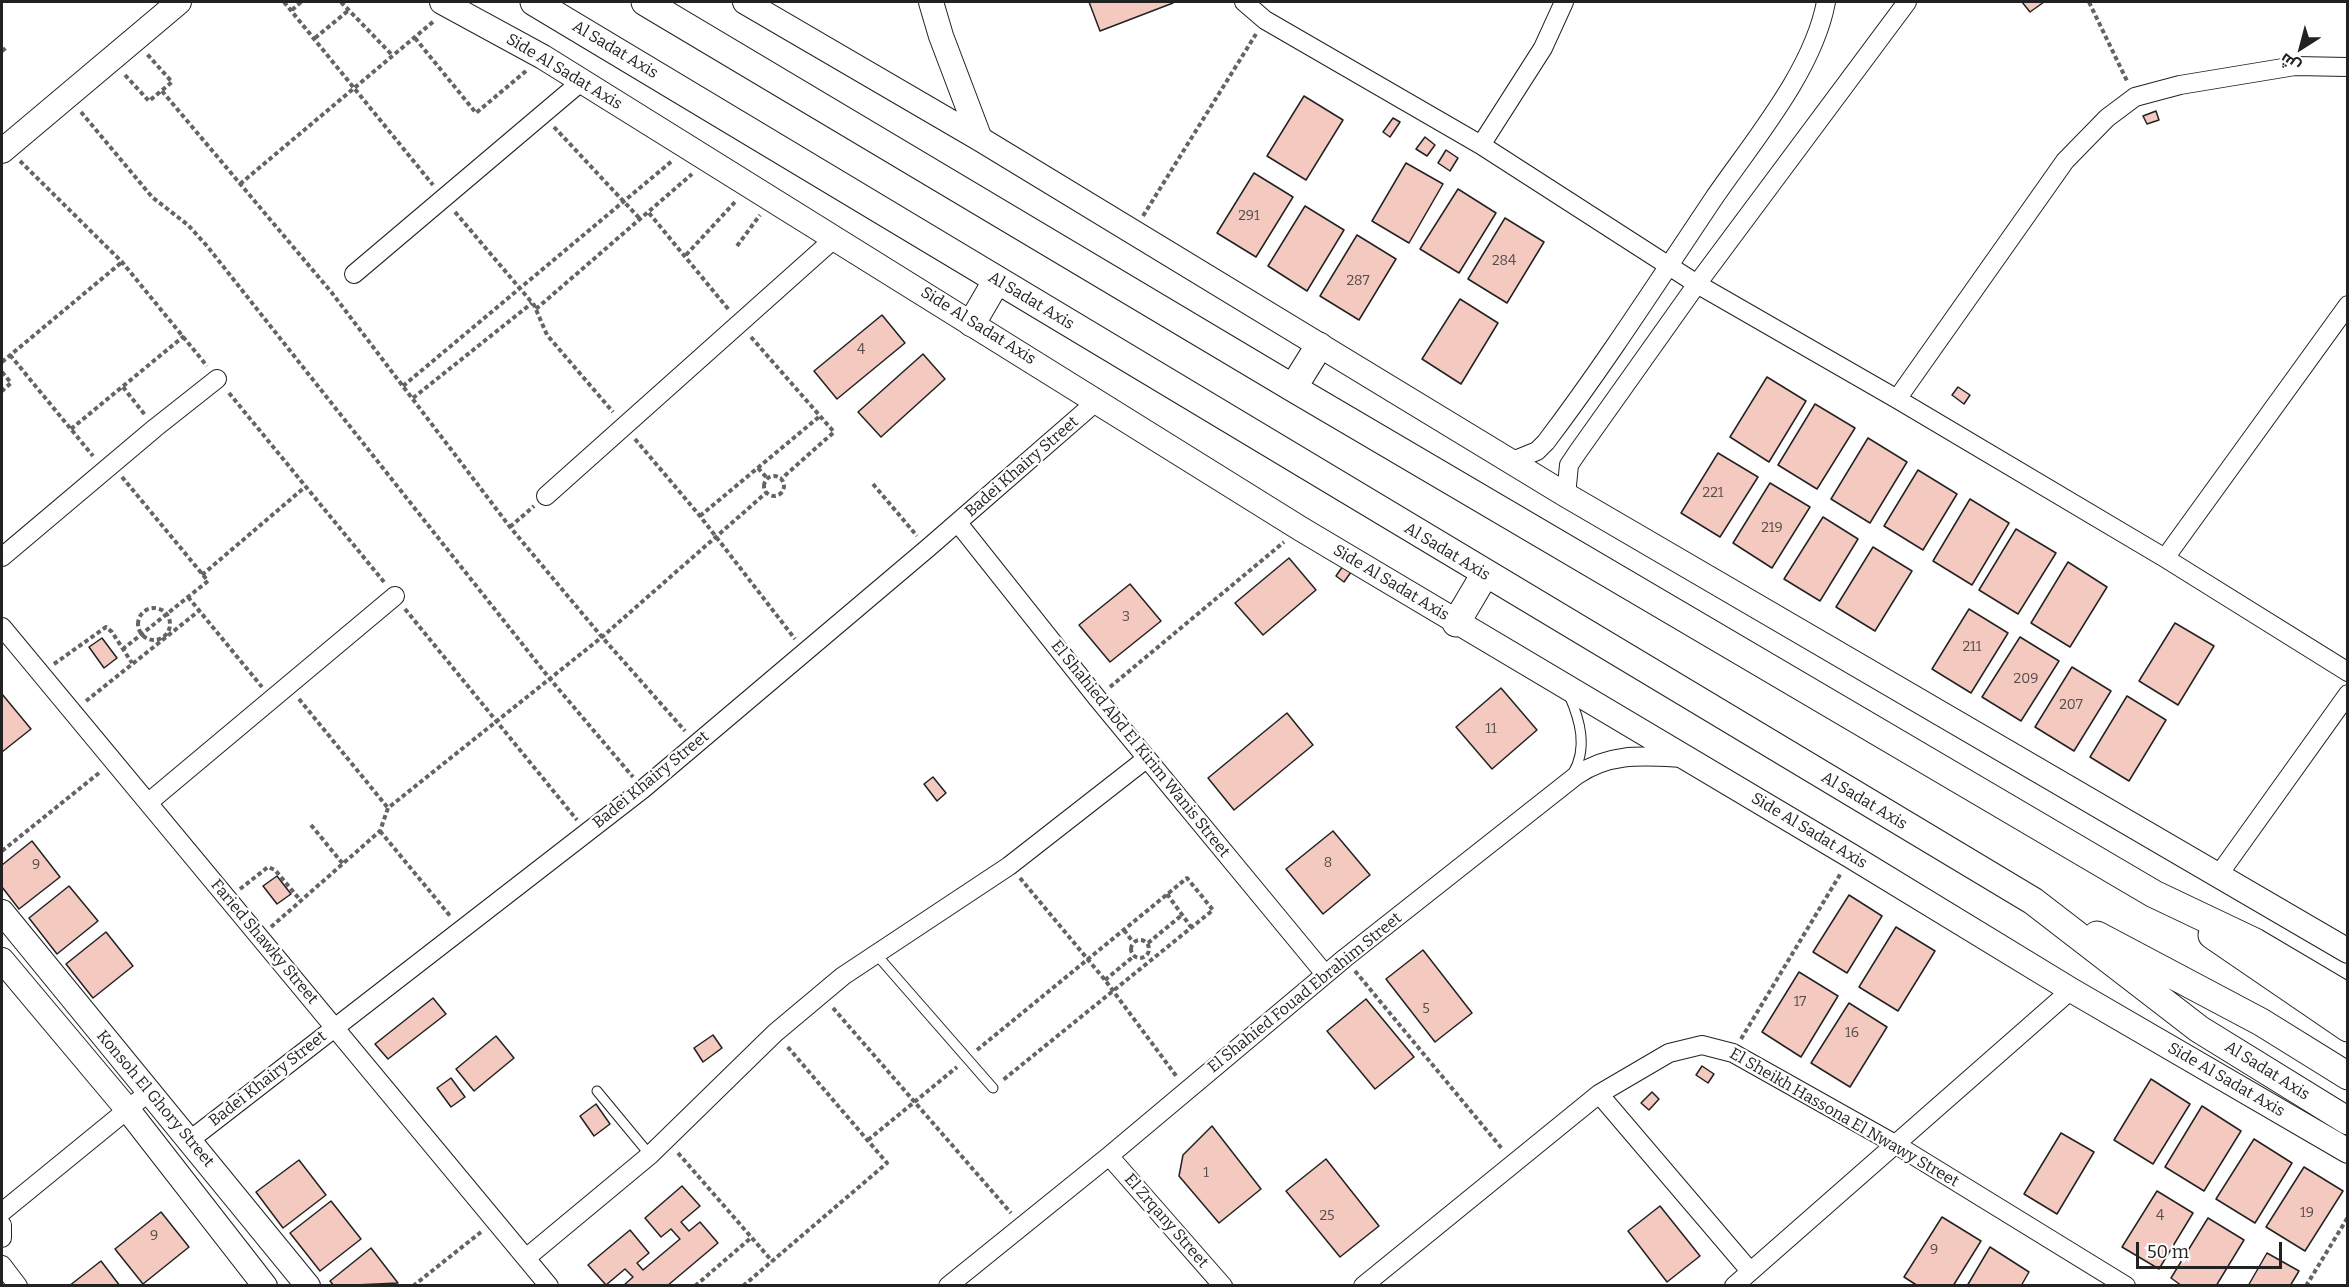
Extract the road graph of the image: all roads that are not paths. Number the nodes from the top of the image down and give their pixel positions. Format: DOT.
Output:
graph roads {
  1 [pos="153,2"];
  2 [pos="179,2"];
  3 [pos="534,2"];
  4 [pos="645,2"];
  5 [pos="745,2"];
  6 [pos="931,2"];
  7 [pos="1244,2"];
  8 [pos="1564,2"];
  9 [pos="1826,2"];
  10 [pos="1907,2"];
  11 [pos="447,4"];
  12 [pos="2348,67"];
  13 [pos="582,81"];
  14 [pos="980,139"];
  15 [pos="3,143"];
  16 [pos="1481,146"];
  17 [pos="835,238"];
  18 [pos="1669,265"];
  19 [pos="354,274"];
  20 [pos="998,280"];
  21 [pos="1697,284"];
  22 [pos="2348,305"];
  23 [pos="972,323"];
  24 [pos="1319,346"];
  25 [pos="217,380"];
  26 [pos="1293,388"];
  27 [pos="1897,399"];
  28 [pos="1097,401"];
  29 [pos="1510,462"];
  30 [pos="1566,495"];
  31 [pos="546,496"];
  32 [pos="958,523"];
  33 [pos="2,557"];
  34 [pos="2165,558"];
  35 [pos="1485,574"];
  36 [pos="395,597"];
  37 [pos="1456,623"];
  38 [pos="2,627"];
  39 [pos="2348,672"];
  40 [pos="1565,687"];
  41 [pos="2348,694"];
  42 [pos="1685,758"];
  43 [pos="1146,759"];
  44 [pos="1567,783"];
  45 [pos="149,802"];
  46 [pos="2217,877"];
  47 [pos="2154,894"];
  48 [pos="2033,901"];
  49 [pos="2,912"];
  50 [pos="2348,951"];
  51 [pos="874,953"];
  52 [pos="2,960"];
  53 [pos="1325,975"];
  54 [pos="2071,990"];
  55 [pos="2348,997"];
  56 [pos="334,1026"];
  57 [pos="2348,1028"];
  58 [pos="2348,1076"];
  59 [pos="993,1088"];
  60 [pos="597,1091"];
  61 [pos="149,1092"];
  62 [pos="1599,1094"];
  63 [pos="128,1110"];
  64 [pos="2348,1121"];
  65 [pos="190,1140"];
  66 [pos="1895,1144"];
  67 [pos="2348,1151"];
  68 [pos="650,1155"];
  69 [pos="1109,1156"];
  70 [pos="218,1174"];
  71 [pos="193,1192"];
  72 [pos="2,1212"];
  73 [pos="2,1225"];
  74 [pos="2,1238"];
  75 [pos="526,1258"];
  76 [pos="2,1265"];
  77 [pos="1750,1271"];
  78 [pos="18,1286"];
  79 [pos="265,1286"];
  80 [pos="308,1286"];
  81 [pos="549,1286"];
  82 [pos="948,1286"];
  83 [pos="1223,1286"];
  84 [pos="1363,1286"];
  85 [pos="1734,1286"];
  86 [pos="2126,1286"];
  1 -- 15 [label="street"];
  2 -- 15 [label="street"];
  3 -- 20 [label="main road, Al Sadat Axis"];
  4 -- 26 [label="main road"];
  5 -- 14 [label="street"];
  6 -- 14 [label="street"];
  7 -- 16 [label="street"];
  8 -- 16 [label="street"];
  9 -- 18 [label="street"];
  10 -- 21 [label="street"];
  11 -- 13 [label="street, Side Al Sadat Axis"];
  12 -- 27 [label="street"];
  13 -- 17 [label="street, Side Al Sadat Axis"];
  13 -- 19 [label="street"];
  14 -- 24 [label="street"];
  16 -- 18 [label="street"];
  17 -- 23 [label="street, Side Al Sadat Axis"];
  17 -- 31 [label="street"];
  18 -- 21 [label="street"];
  18 -- 29 [label="street"];
  20 -- 23 [label="main road"];
  20 -- 35 [label="main road, Al Sadat Axis"];
  21 -- 27 [label="street"];
  21 -- 30 [label="street"];
  22 -- 34 [label="street"];
  23 -- 28 [label="street, Side Al Sadat Axis"];
  24 -- 26 [label="main road"];
  24 -- 29 [label="street"];
  25 -- 33 [label="street"];
  26 -- 47 [label="main road"];
  27 -- 34 [label="street"];
  28 -- 32 [label="street, Badei Khairy Street"];
  28 -- 37 [label="street, Side Al Sadat Axis"];
  29 -- 30 [label="street"];
  30 -- 46 [label="street"];
  32 -- 43 [label="street, El Shahied Abd El Kirim Wanis Street"];
  32 -- 56 [label="street, Badei Khairy Street"];
  34 -- 39 [label="street"];
  35 -- 37 [label="main road"];
  35 -- 48 [label="main road, Al Sadat Axis"];
  36 -- 45 [label="street"];
  37 -- 40 [label="street, Side Al Sadat Axis"];
  38 -- 45 [label="street, Faried Shawky Street"];
  40 -- 42 [label="street, Side Al Sadat Axis"];
  40 -- 44 [label="lane"];
  41 -- 46 [label="street"];
  42 -- 44 [label="street, El Shahied Fouad Ebrahim Street"];
  42 -- 54 [label="street, Side Al Sadat Axis"];
  43 -- 51 [label="street"];
  43 -- 53 [label="street, El Shahied Abd El Kirim Wanis Street"];
  44 -- 53 [label="street, El Shahied Fouad Ebrahim Street"];
  45 -- 56 [label="street, Faried Shawky Street"];
  46 -- 50 [label="street"];
  47 -- 55 [label="main road"];
  47 -- 57 [label="main road"];
  48 -- 58 [label="main road"];
  48 -- 64 [label="main road, Al Sadat Axis"];
  49 -- 61 [label="street, Konsoh El Ghory Street"];
  51 -- 59 [label="lane"];
  51 -- 68 [label="street"];
  52 -- 63 [label="street, Konsoh El Ghory Street"];
  53 -- 69 [label="street, El Shahied Fouad Ebrahim Street"];
  54 -- 66 [label="street"];
  54 -- 67 [label="street, Side Al Sadat Axis"];
  56 -- 65 [label="street, Badei Khairy Street"];
  56 -- 75 [label="street, Faried Shawky Street"];
  60 -- 68 [label="lane"];
  61 -- 63 [label="street"];
  61 -- 65 [label="street, Konsoh El Ghory Street"];
  62 -- 66 [label="street, El Sheikh Hassona El Nwawy Street"];
  62 -- 77 [label="street"];
  62 -- 84 [label="street, El Sheikh Hassona El Nwawy Street"];
  63 -- 71 [label="street, Konsoh El Ghory Street"];
  63 -- 72 [label="street"];
  65 -- 70 [label="street, Konsoh El Ghory Street"];
  66 -- 77 [label="street"];
  66 -- 86 [label="street, El Sheikh Hassona El Nwawy Street"];
  68 -- 75 [label="street"];
  69 -- 82 [label="street, El Shahied Fouad Ebrahim Street"];
  69 -- 83 [label="street, El Zrqany Street"];
  70 -- 71 [label="street"];
  70 -- 80 [label="street, Konsoh El Ghory Street"];
  71 -- 79 [label="street, Konsoh El Ghory Street"];
  73 -- 74 [label="street"];
  75 -- 81 [label="street, Faried Shawky Street"];
  76 -- 78 [label="street"];
  77 -- 85 [label="street"];
}
